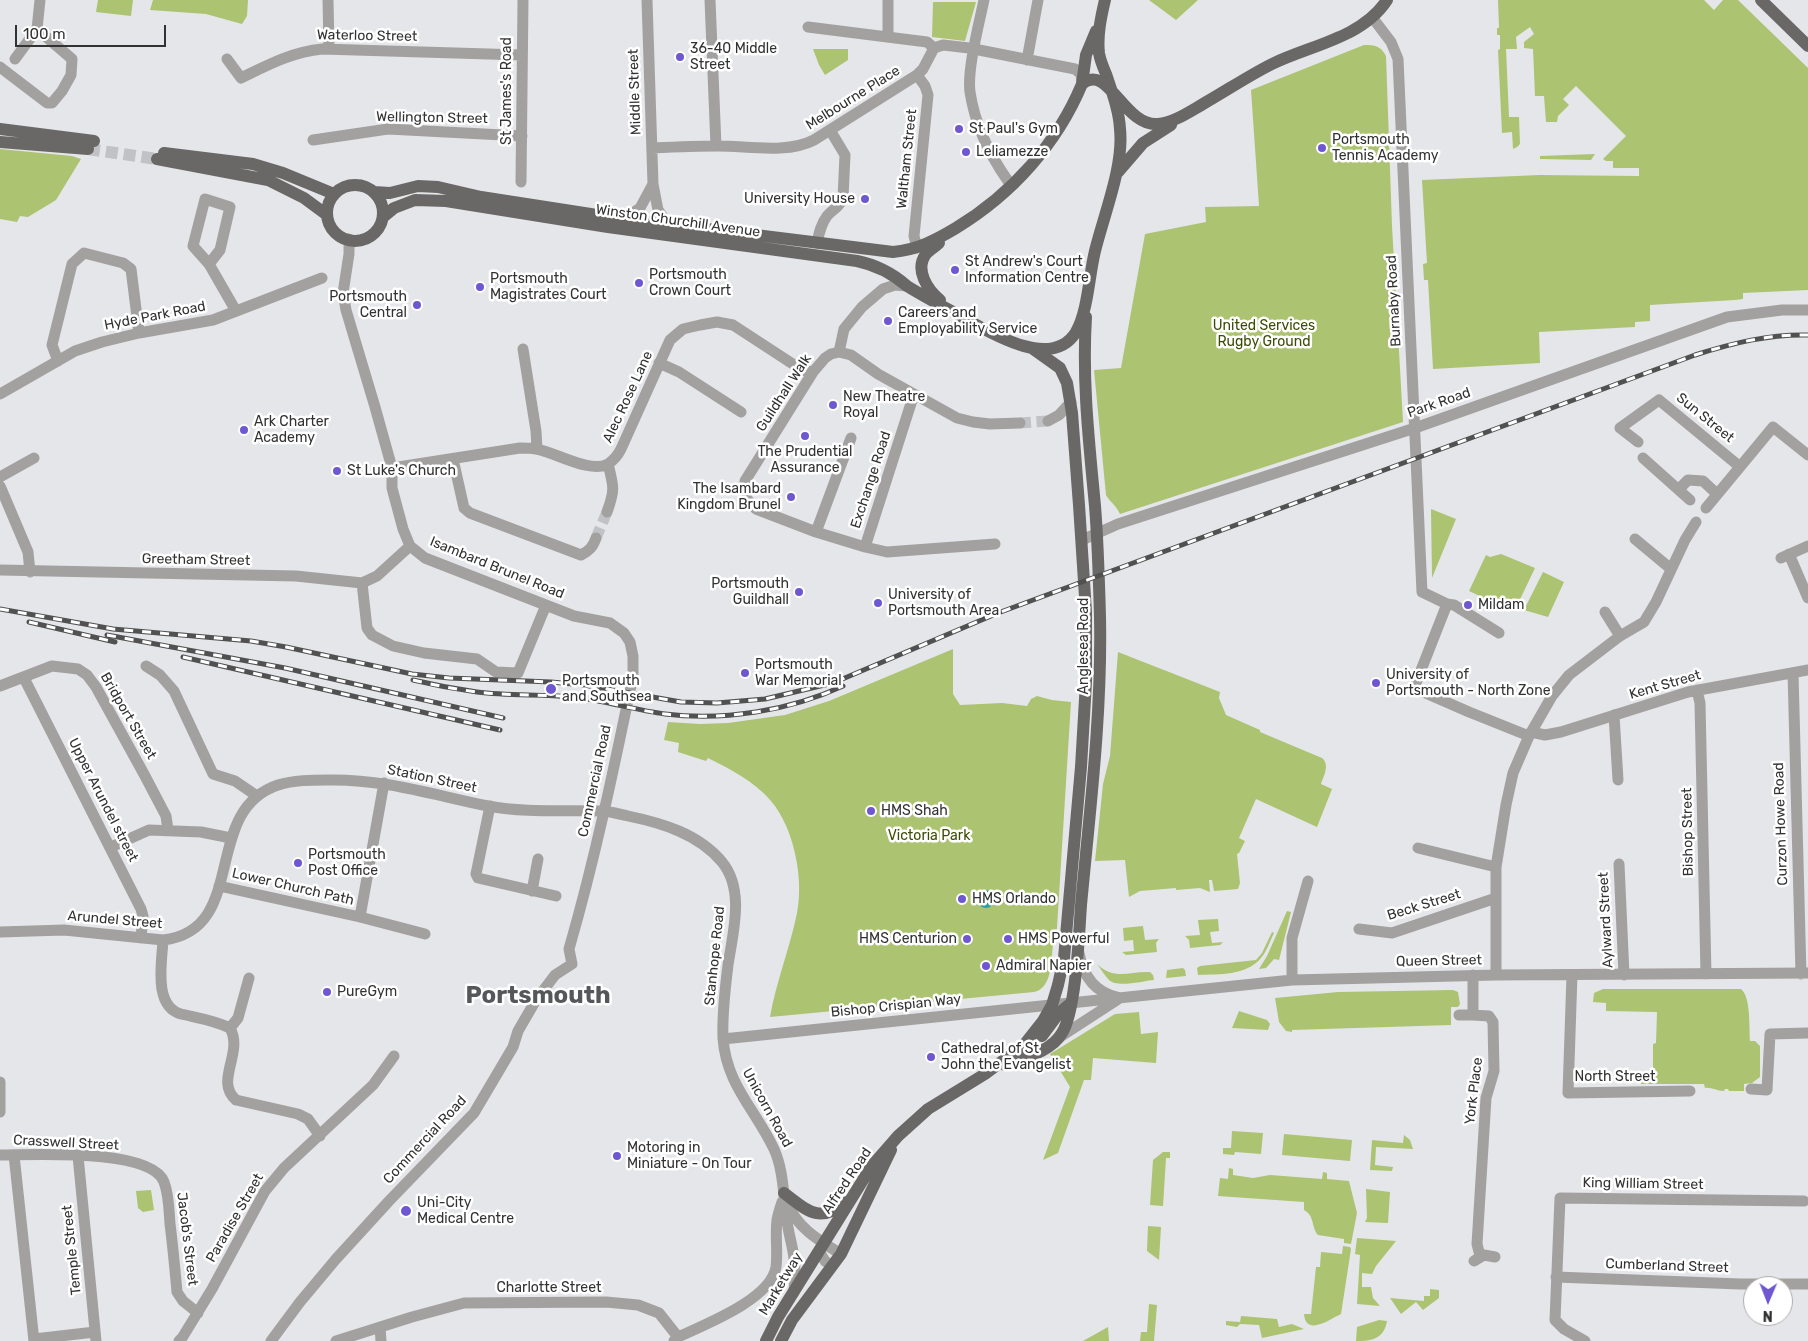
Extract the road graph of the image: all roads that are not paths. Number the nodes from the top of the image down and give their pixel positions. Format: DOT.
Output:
graph roads {
  1 [pos="40,0"];
  2 [pos="328,0"];
  3 [pos="522,0"];
  4 [pos="647,0"];
  5 [pos="710,0"];
  6 [pos="888,0"];
  7 [pos="984,0"];
  8 [pos="1038,0"];
  9 [pos="1105,0"];
  10 [pos="1386,0"];
  11 [pos="1760,0"];
  12 [pos="1102,16"];
  13 [pos="1372,17"];
  14 [pos="808,27"];
  15 [pos="38,29"];
  16 [pos="888,37"];
  17 [pos="1808,46"];
  18 [pos="329,48"];
  19 [pos="934,48"];
  20 [pos="974,49"];
  21 [pos="522,55"];
  22 [pos="15,58"];
  23 [pos="227,59"];
  24 [pos="1027,60"];
  25 [pos="0,67"];
  26 [pos="917,75"];
  27 [pos="1082,84"];
  28 [pos="1112,92"];
  29 [pos="1194,110"];
  30 [pos="0,129"];
  31 [pos="830,130"];
  32 [pos="522,136"];
  33 [pos="313,140"];
  34 [pos="0,142"];
  35 [pos="716,146"];
  36 [pos="652,148"];
  37 [pos="1115,176"];
  38 [pos="521,182"];
  39 [pos="653,184"];
  40 [pos="1014,184"];
  41 [pos="374,192"];
  42 [pos="334,194"];
  43 [pos="327,215"];
  44 [pos="383,217"];
  45 [pos="625,218"];
  46 [pos="668,224"];
  47 [pos="947,234"];
  48 [pos="349,239"];
  49 [pos="817,243"];
  50 [pos="917,248"];
  51 [pos="209,264"];
  52 [pos="322,278"];
  53 [pos="907,286"];
  54 [pos="1088,289"];
  55 [pos="1808,310"];
  56 [pos="236,311"];
  57 [pos="960,315"];
  58 [pos="139,333"];
  59 [pos="1032,348"];
  60 [pos="523,349"];
  61 [pos="840,352"];
  62 [pos="58,361"];
  63 [pos="659,363"];
  64 [pos="813,372"];
  65 [pos="0,394"];
  66 [pos="914,394"];
  67 [pos="1070,402"];
  68 [pos="741,412"];
  69 [pos="1048,422"];
  70 [pos="1020,423"];
  71 [pos="1416,428"];
  72 [pos="851,438"];
  73 [pos="1638,442"];
  74 [pos="537,449"];
  75 [pos="1808,455"];
  76 [pos="34,458"];
  77 [pos="1643,458"];
  78 [pos="453,459"];
  79 [pos="608,464"];
  80 [pos="1740,466"];
  81 [pos="392,468"];
  82 [pos="0,477"];
  83 [pos="0,486"];
  84 [pos="1679,489"];
  85 [pos="1717,494"];
  86 [pos="1690,500"];
  87 [pos="1706,508"];
  88 [pos="607,512"];
  89 [pos="1696,522"];
  90 [pos="816,532"];
  91 [pos="1096,534"];
  92 [pos="596,538"];
  93 [pos="1635,539"];
  94 [pos="1082,540"];
  95 [pos="995,544"];
  96 [pos="410,546"];
  97 [pos="1808,546"];
  98 [pos="865,547"];
  99 [pos="1671,569"];
  100 [pos="0,570"];
  101 [pos="30,572"];
  102 [pos="362,583"];
  103 [pos="1808,598"];
  104 [pos="1447,604"];
  105 [pos="546,605"];
  106 [pos="1605,612"];
  107 [pos="1499,633"];
  108 [pos="1620,636"];
  109 [pos="146,666"];
  110 [pos="1808,670"];
  111 [pos="1793,673"];
  112 [pos="24,678"];
  113 [pos="0,686"];
  114 [pos="1697,690"];
  115 [pos="625,713"];
  116 [pos="1614,715"];
  117 [pos="1530,734"];
  118 [pos="1618,780"];
  119 [pos="384,783"];
  120 [pos="257,796"];
  121 [pos="490,806"];
  122 [pos="603,811"];
  123 [pos="168,830"];
  124 [pos="231,838"];
  125 [pos="111,847"];
  126 [pos="1418,848"];
  127 [pos="538,859"];
  128 [pos="1619,864"];
  129 [pos="1496,867"];
  130 [pos="1308,881"];
  131 [pos="219,886"];
  132 [pos="532,891"];
  133 [pos="556,896"];
  134 [pos="1496,898"];
  135 [pos="360,917"];
  136 [pos="1359,929"];
  137 [pos="0,932"];
  138 [pos="425,934"];
  139 [pos="141,938"];
  140 [pos="163,940"];
  141 [pos="1078,942"];
  142 [pos="1804,973"];
  143 [pos="1706,974"];
  144 [pos="1473,975"];
  145 [pos="1496,975"];
  146 [pos="1572,975"];
  147 [pos="1624,975"];
  148 [pos="249,978"];
  149 [pos="1292,980"];
  150 [pos="1123,998"];
  151 [pos="1071,1003"];
  152 [pos="1052,1005"];
  153 [pos="1459,1015"];
  154 [pos="1473,1016"];
  155 [pos="230,1028"];
  156 [pos="1808,1033"];
  157 [pos="1060,1038"];
  158 [pos="723,1039"];
  159 [pos="1011,1055"];
  160 [pos="394,1056"];
  161 [pos="985,1074"];
  162 [pos="0,1082"];
  163 [pos="1751,1089"];
  164 [pos="1690,1091"];
  165 [pos="0,1112"];
  166 [pos="320,1136"];
  167 [pos="898,1136"];
  168 [pos="0,1155"];
  169 [pos="14,1155"];
  170 [pos="78,1156"];
  171 [pos="130,1161"];
  172 [pos="784,1193"];
  173 [pos="850,1200"];
  174 [pos="1804,1201"];
  175 [pos="821,1247"];
  176 [pos="843,1251"];
  177 [pos="1495,1257"];
  178 [pos="832,1266"];
  179 [pos="1556,1277"];
  180 [pos="1808,1284"];
  181 [pos="794,1292"];
  182 [pos="194,1310"];
  183 [pos="380,1327"];
  184 [pos="96,1336"];
  185 [pos="676,1339"];
  186 [pos="34,1340"];
  187 [pos="179,1341"];
  188 [pos="271,1341"];
  189 [pos="336,1341"];
  190 [pos="381,1341"];
  191 [pos="766,1341"];
  192 [pos="781,1341"];
  193 [pos="1585,1341"];
  1 -- 15 [label="street"];
  2 -- 18 [label="street"];
  3 -- 21 [label="street, St James's Road"];
  4 -- 36 [label="street, Middle Street"];
  5 -- 35 [label="street"];
  6 -- 16 [label="street"];
  7 -- 20 [label="street"];
  8 -- 24 [label="street"];
  9 -- 12 [label="main road"];
  10 -- 13 [label="main road"];
  11 -- 17 [label="main road"];
  12 -- 27 [label="main road"];
  12 -- 28 [label="main road"];
  13 -- 29 [label="main road"];
  13 -- 71 [label="street, Burnaby Road"];
  14 -- 16 [label="street"];
  15 -- 22 [label="street"];
  15 -- 25 [label="street"];
  16 -- 19 [label="street"];
  18 -- 21 [label="street, Waterloo Street"];
  18 -- 23 [label="street, Waterloo Street"];
  19 -- 20 [label="street"];
  19 -- 26 [label="street, Melbourne Place"];
  20 -- 24 [label="street"];
  20 -- 40 [label="street"];
  21 -- 32 [label="street, St James's Road"];
  24 -- 27 [label="street"];
  26 -- 31 [label="street, Melbourne Place"];
  26 -- 50 [label="street, Waltham Street"];
  27 -- 28 [label="main road"];
  27 -- 40 [label="main road"];
  28 -- 29 [label="main road"];
  28 -- 37 [label="main road"];
  29 -- 37 [label="main road"];
  30 -- 34 [label="main road"];
  31 -- 35 [label="street, Melbourne Place"];
  31 -- 49 [label="street"];
  32 -- 33 [label="street, Wellington Street"];
  32 -- 38 [label="street, St James's Road"];
  35 -- 36 [label="street, Melbourne Place"];
  36 -- 39 [label="street, Middle Street"];
  37 -- 54 [label="main road"];
  39 -- 45 [label="street"];
  39 -- 46 [label="street, Middle Street"];
  40 -- 47 [label="main road"];
  41 -- 42 [label="main road"];
  41 -- 44 [label="main road"];
  41 -- 45 [label="main road, Winston Churchill Avenue"];
  42 -- 43 [label="main road"];
  42 -- 43 [label="main road"];
  43 -- 48 [label="main road"];
  44 -- 48 [label="main road"];
  44 -- 53 [label="main road, Winston Churchill Avenue"];
  45 -- 46 [label="main road, Winston Churchill Avenue"];
  46 -- 49 [label="main road, Winston Churchill Avenue"];
  47 -- 50 [label="main road, Winston Churchill Avenue"];
  47 -- 57 [label="main road"];
  48 -- 81 [label="street, Isambard Brunel Road"];
  49 -- 50 [label="main road, Winston Churchill Avenue"];
  51 -- 51 [label="street"];
  51 -- 56 [label="street"];
  52 -- 56 [label="street, Hyde Park Road"];
  53 -- 57 [label="main road, Winston Churchill Avenue"];
  53 -- 61 [label="street"];
  54 -- 59 [label="main road"];
  54 -- 91 [label="main road, Anglesea Road"];
  55 -- 71 [label="street, Park Road"];
  56 -- 58 [label="street, Hyde Park Road"];
  57 -- 59 [label="main road"];
  58 -- 62 [label="street, Hyde Park Road"];
  58 -- 62 [label="street"];
  59 -- 67 [label="main road, Anglesea Road"];
  60 -- 74 [label="street"];
  61 -- 64 [label="street, Guildhall Walk"];
  61 -- 66 [label="street"];
  62 -- 65 [label="street, Hyde Park Road"];
  63 -- 64 [label="street, Alec Rose Lane"];
  63 -- 68 [label="street"];
  63 -- 79 [label="street, Alec Rose Lane"];
  64 -- 90 [label="street, Guildhall Walk"];
  66 -- 70 [label="street"];
  66 -- 98 [label="street, Exchange Road"];
  67 -- 69 [label="street"];
  67 -- 94 [label="main road, Anglesea Road"];
  71 -- 91 [label="street, Park Road"];
  71 -- 104 [label="street, Burnaby Road"];
  72 -- 90 [label="street"];
  73 -- 80 [label="street, Sun Street"];
  74 -- 78 [label="street, Alec Rose Lane"];
  74 -- 79 [label="street, Alec Rose Lane"];
  75 -- 80 [label="street"];
  76 -- 82 [label="street"];
  77 -- 84 [label="street"];
  78 -- 81 [label="street, Alec Rose Lane"];
  78 -- 92 [label="street"];
  79 -- 88 [label="street"];
  80 -- 85 [label="street"];
  81 -- 96 [label="street, Isambard Brunel Road"];
  83 -- 101 [label="street"];
  84 -- 85 [label="street"];
  84 -- 86 [label="street"];
  85 -- 87 [label="street"];
  89 -- 99 [label="street"];
  90 -- 98 [label="street"];
  91 -- 94 [label="street, Park Road"];
  91 -- 141 [label="main road, Anglesea Road"];
  93 -- 99 [label="street"];
  94 -- 152 [label="main road, Anglesea Road"];
  95 -- 98 [label="street"];
  96 -- 102 [label="street"];
  96 -- 105 [label="street, Isambard Brunel Road"];
  97 -- 103 [label="street"];
  99 -- 108 [label="street"];
  100 -- 101 [label="street, Greetham Street"];
  101 -- 102 [label="street, Greetham Street"];
  102 -- 105 [label="street"];
  104 -- 107 [label="street"];
  104 -- 117 [label="street, Kent Street"];
  105 -- 115 [label="street, Isambard Brunel Road"];
  106 -- 108 [label="street"];
  108 -- 117 [label="street"];
  109 -- 120 [label="street"];
  110 -- 111 [label="street, Kent Street"];
  111 -- 114 [label="street, Kent Street"];
  111 -- 142 [label="street, Curzon Howe Road"];
  112 -- 113 [label="street, Bridport Street"];
  112 -- 123 [label="street, Bridport Street"];
  112 -- 125 [label="street, Upper Arundel street"];
  114 -- 116 [label="street, Kent Street"];
  114 -- 143 [label="street, Bishop Street"];
  115 -- 122 [label="street, Commercial Road"];
  116 -- 117 [label="street, Kent Street"];
  116 -- 118 [label="street"];
  117 -- 129 [label="street"];
  119 -- 120 [label="street, Station Street"];
  119 -- 121 [label="street, Station Street"];
  119 -- 135 [label="street"];
  120 -- 124 [label="street, Arundel Street"];
  121 -- 122 [label="street, Station Street"];
  121 -- 132 [label="street"];
  122 -- 158 [label="street, Stanhope Road"];
  122 -- 188 [label="street, Commercial Road"];
  123 -- 124 [label="street"];
  123 -- 125 [label="street"];
  124 -- 131 [label="street, Arundel Street"];
  125 -- 139 [label="street, Upper Arundel street"];
  126 -- 129 [label="street"];
  127 -- 132 [label="street"];
  128 -- 147 [label="street, Aylward Street"];
  129 -- 134 [label="street"];
  130 -- 149 [label="street"];
  131 -- 135 [label="street, Lower Church Path"];
  131 -- 140 [label="street, Arundel Street"];
  132 -- 133 [label="street"];
  134 -- 136 [label="street, Beck Street"];
  134 -- 145 [label="street"];
  135 -- 138 [label="street, Lower Church Path"];
  137 -- 139 [label="street, Arundel Street"];
  139 -- 140 [label="street, Arundel Street"];
  140 -- 155 [label="street"];
  141 -- 150 [label="street"];
  141 -- 151 [label="main road, Anglesea Road"];
  142 -- 143 [label="street, Queen Street"];
  143 -- 147 [label="street, Queen Street"];
  144 -- 145 [label="street, Queen Street"];
  144 -- 149 [label="street, Queen Street"];
  144 -- 154 [label="street"];
  145 -- 146 [label="street, Queen Street"];
  146 -- 147 [label="street, Queen Street"];
  146 -- 164 [label="street, North Street"];
  148 -- 155 [label="street"];
  149 -- 150 [label="street, Queen Street"];
  150 -- 151 [label="street, Queen Street"];
  150 -- 157 [label="street"];
  151 -- 152 [label="street, Bishop Crispian Way"];
  151 -- 157 [label="main road"];
  151 -- 159 [label="main road"];
  152 -- 158 [label="street, Bishop Crispian Way"];
  152 -- 159 [label="main road, Alfred Road"];
  153 -- 154 [label="street"];
  154 -- 177 [label="street, York Place"];
  155 -- 166 [label="street"];
  156 -- 163 [label="street"];
  157 -- 161 [label="main road, Alfred Road"];
  158 -- 172 [label="street, Unicorn Road"];
  159 -- 161 [label="main road, Alfred Road"];
  160 -- 166 [label="street, Paradise Street"];
  161 -- 167 [label="main road, Alfred Road"];
  162 -- 165 [label="street"];
  166 -- 182 [label="street, Paradise Street"];
  167 -- 173 [label="main road, Alfred Road"];
  167 -- 176 [label="main road, Alfred Road"];
  168 -- 169 [label="street, Crasswell Street"];
  169 -- 170 [label="street, Crasswell Street"];
  169 -- 186 [label="street"];
  170 -- 171 [label="street, Crasswell Street"];
  170 -- 184 [label="street, Temple Street"];
  171 -- 182 [label="street, Jacob's Street"];
  172 -- 173 [label="main road"];
  172 -- 175 [label="street, Unicorn Road"];
  172 -- 181 [label="street, Unicorn Road"];
  172 -- 185 [label="street, Charlotte Street"];
  173 -- 175 [label="main road, Alfred Road"];
  174 -- 179 [label="street, King William Street"];
  175 -- 176 [label="street, Unicorn Road"];
  175 -- 178 [label="street, Unicorn Road"];
  175 -- 181 [label="main road, Marketway"];
  176 -- 178 [label="main road, Marketway"];
  178 -- 192 [label="main road, Marketway"];
  179 -- 180 [label="street, Cumberland Street"];
  179 -- 193 [label="street"];
  181 -- 191 [label="main road, Marketway"];
  182 -- 187 [label="street, Paradise Street"];
  183 -- 185 [label="street, Charlotte Street"];
  183 -- 189 [label="street, Charlotte Street"];
  183 -- 190 [label="street"];
  184 -- 186 [label="street"];
}
